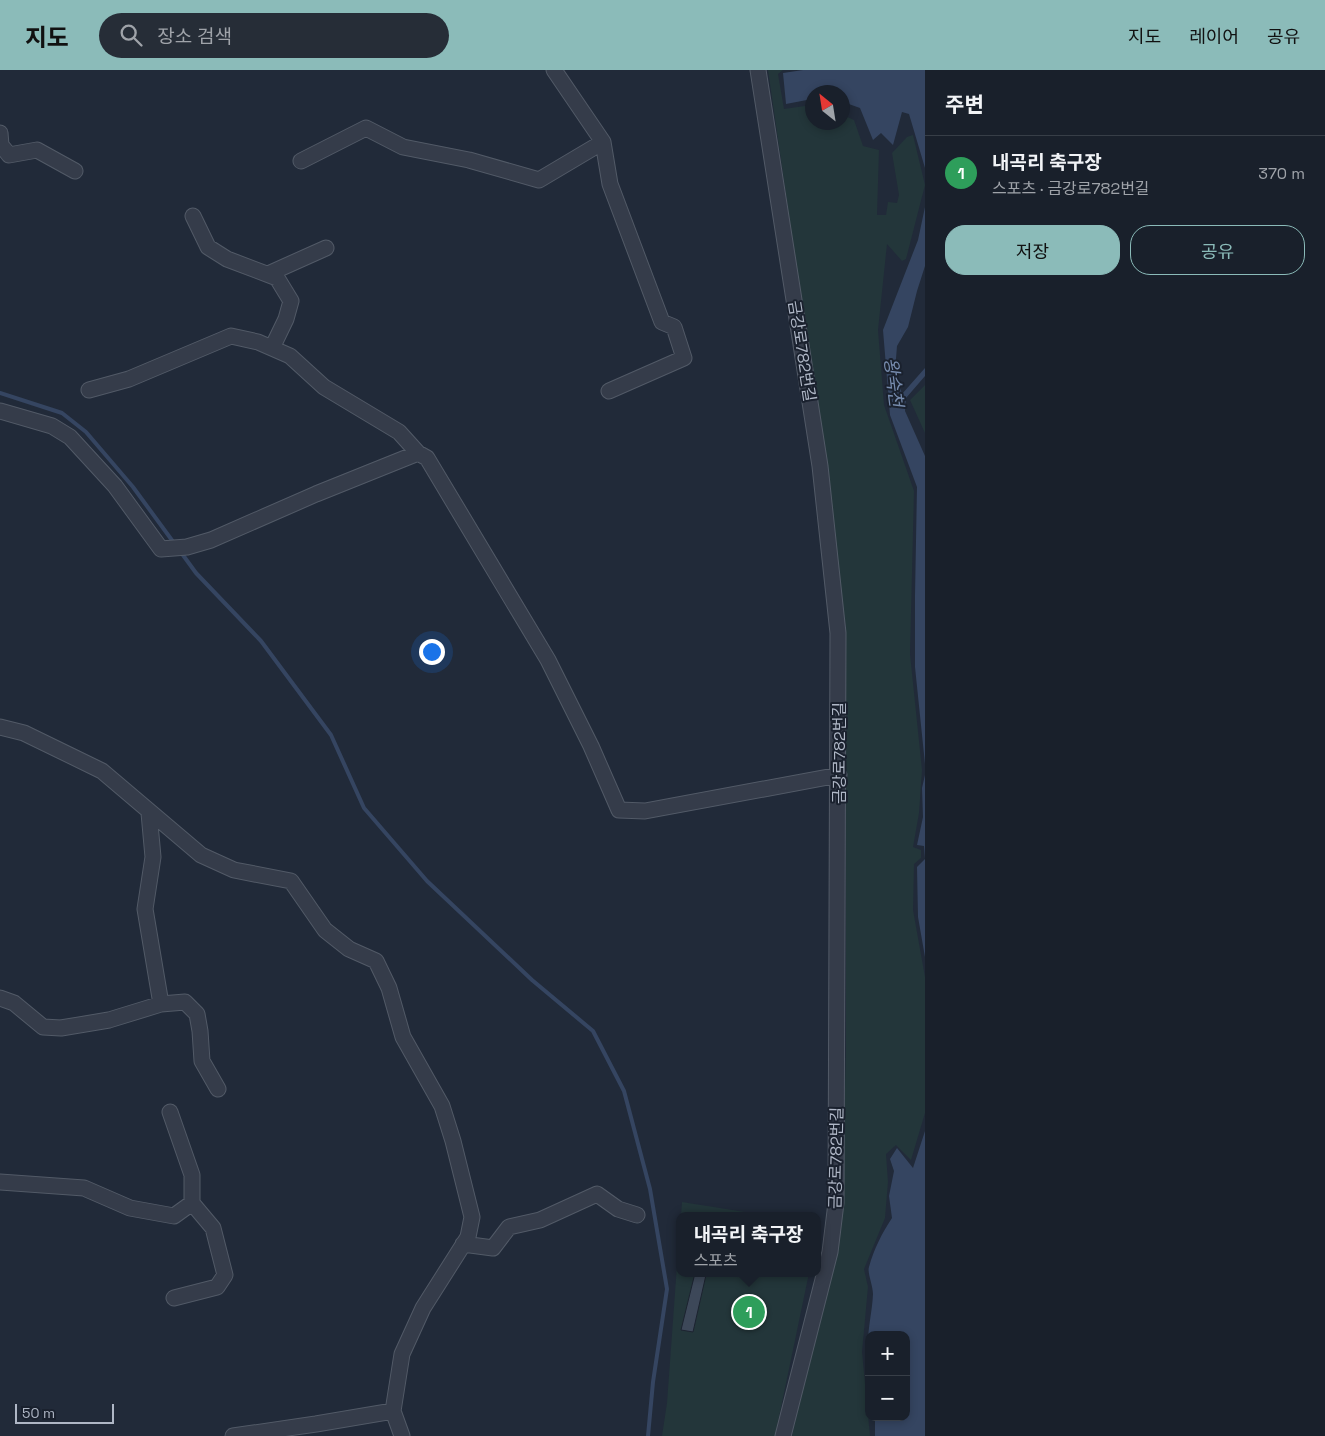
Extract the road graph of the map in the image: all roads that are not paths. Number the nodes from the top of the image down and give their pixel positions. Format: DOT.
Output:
graph roads {
  1 [pos="554,70"];
  2 [pos="758,70"];
  3 [pos="0,133"];
  4 [pos="603,142"];
  5 [pos="301,161"];
  6 [pos="76,170"];
  7 [pos="193,216"];
  8 [pos="326,248"];
  9 [pos="268,274"];
  10 [pos="272,348"];
  11 [pos="89,390"];
  12 [pos="609,391"];
  13 [pos="0,411"];
  14 [pos="418,453"];
  15 [pos="0,727"];
  16 [pos="839,775"];
  17 [pos="149,812"];
  18 [pos="0,998"];
  19 [pos="162,1004"];
  20 [pos="218,1089"];
  21 [pos="170,1112"];
  22 [pos="0,1182"];
  23 [pos="192,1203"];
  24 [pos="638,1215"];
  25 [pos="463,1244"];
  26 [pos="174,1298"];
  27 [pos="393,1411"];
  28 [pos="317,1430"];
  29 [pos="262,1434"];
  30 [pos="233,1436"];
  31 [pos="402,1436"];
  32 [pos="784,1436"];
  1 -- 4 [label="street"];
  2 -- 16 [label="street, 금강로782번길"];
  3 -- 6 [label="street"];
  4 -- 5 [label="street"];
  4 -- 12 [label="street"];
  7 -- 9 [label="street"];
  8 -- 9 [label="street"];
  9 -- 10 [label="street"];
  10 -- 11 [label="street"];
  10 -- 14 [label="street"];
  13 -- 14 [label="street"];
  14 -- 16 [label="street"];
  15 -- 17 [label="street"];
  16 -- 32 [label="street, 금강로782번길"];
  17 -- 19 [label="street"];
  17 -- 25 [label="street"];
  18 -- 19 [label="street"];
  19 -- 20 [label="street"];
  21 -- 23 [label="street"];
  22 -- 23 [label="street"];
  23 -- 26 [label="street"];
  24 -- 25 [label="street"];
  25 -- 27 [label="street"];
  27 -- 28 [label="street"];
  27 -- 31 [label="street"];
  28 -- 29 [label="street"];
  29 -- 30 [label="street"];
}
